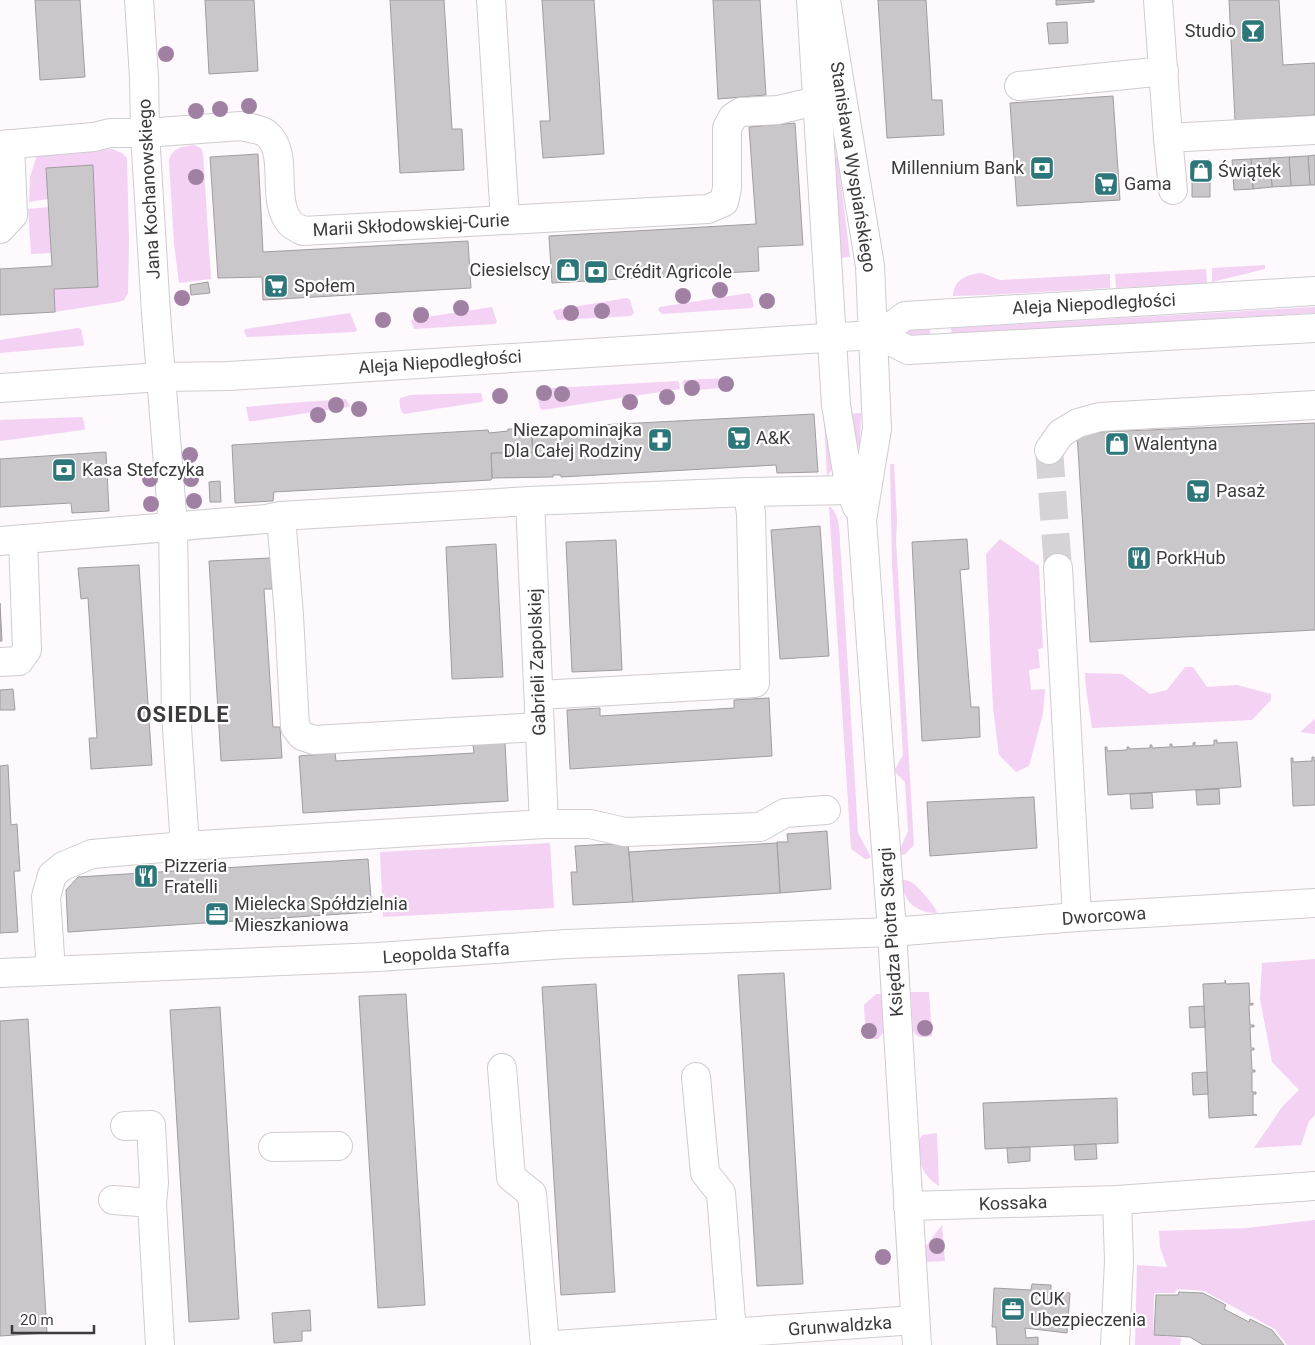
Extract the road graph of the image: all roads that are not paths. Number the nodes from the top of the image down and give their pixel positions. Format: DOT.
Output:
graph roads {
  1 [pos="139,0"];
  2 [pos="491,0"];
  3 [pos="811,0"];
  4 [pos="826,0"];
  5 [pos="1158,0"];
  6 [pos="1164,71"];
  7 [pos="1019,86"];
  8 [pos="816,101"];
  9 [pos="1315,130"];
  10 [pos="145,133"];
  11 [pos="1168,138"];
  12 [pos="5,145"];
  13 [pos="1174,190"];
  14 [pos="505,219"];
  15 [pos="0,229"];
  16 [pos="1315,291"];
  17 [pos="1315,328"];
  18 [pos="876,335"];
  19 [pos="830,338"];
  20 [pos="161,377"];
  21 [pos="0,388"];
  22 [pos="1315,405"];
  23 [pos="1049,450"];
  24 [pos="850,490"];
  25 [pos="748,492"];
  26 [pos="530,500"];
  27 [pos="282,516"];
  28 [pos="862,520"];
  29 [pos="173,526"];
  30 [pos="11,540"];
  31 [pos="1058,568"];
  32 [pos="10,662"];
  33 [pos="538,695"];
  34 [pos="539,726"];
  35 [pos="826,810"];
  36 [pos="544,824"];
  37 [pos="185,846"];
  38 [pos="1315,903"];
  39 [pos="1077,917"];
  40 [pos="892,932"];
  41 [pos="51,971"];
  42 [pos="0,974"];
  43 [pos="502,1068"];
  44 [pos="696,1077"];
  45 [pos="125,1126"];
  46 [pos="338,1146"];
  47 [pos="273,1147"];
  48 [pos="1315,1186"];
  49 [pos="113,1200"];
  50 [pos="1117,1200"];
  51 [pos="152,1203"];
  52 [pos="908,1206"];
  53 [pos="732,1333"];
  54 [pos="916,1333"];
  55 [pos="160,1345"];
  56 [pos="545,1345"];
  57 [pos="554,1345"];
  58 [pos="1115,1345"];
  1 -- 10 [label="street, Jana Kochanowskiego"];
  2 -- 14 [label="street"];
  3 -- 8 [label="street, Stanisława Wyspiańskiego"];
  4 -- 18 [label="street, Stanisława Wyspiańskiego"];
  5 -- 6 [label="street"];
  6 -- 7 [label="street"];
  6 -- 11 [label="street"];
  8 -- 14 [label="street, Marii Skłodowskiej-Curie"];
  8 -- 19 [label="street, Stanisława Wyspiańskiego"];
  9 -- 11 [label="street"];
  10 -- 12 [label="street, Marii Skłodowskiej-Curie"];
  10 -- 14 [label="street, Marii Skłodowskiej-Curie"];
  10 -- 20 [label="street, Jana Kochanowskiego"];
  11 -- 13 [label="street"];
  12 -- 15 [label="street"];
  16 -- 18 [label="street, Aleja Niepodległości"];
  17 -- 18 [label="street, Aleja Niepodległości"];
  18 -- 19 [label="street, Aleja Niepodległości"];
  18 -- 28 [label="street, Księdza Piotra Skargi"];
  19 -- 20 [label="street, Aleja Niepodległości"];
  19 -- 24 [label="street, Księdza Piotra Skargi"];
  20 -- 21 [label="street, Aleja Niepodległości"];
  20 -- 29 [label="street, Jana Kochanowskiego"];
  22 -- 23 [label="street"];
  24 -- 25 [label="street"];
  24 -- 28 [label="street, Księdza Piotra Skargi"];
  25 -- 26 [label="street"];
  25 -- 33 [label="street"];
  26 -- 27 [label="street"];
  26 -- 33 [label="street, Gabrieli Zapolskiej"];
  27 -- 29 [label="street"];
  27 -- 34 [label="street"];
  28 -- 40 [label="street, Księdza Piotra Skargi"];
  29 -- 30 [label="street"];
  29 -- 37 [label="street, Jana Kochanowskiego"];
  30 -- 32 [label="street"];
  31 -- 39 [label="street"];
  33 -- 34 [label="street, Gabrieli Zapolskiej"];
  34 -- 36 [label="street, Gabrieli Zapolskiej"];
  35 -- 36 [label="street"];
  36 -- 37 [label="street"];
  37 -- 41 [label="street"];
  38 -- 39 [label="street, Dworcowa"];
  39 -- 40 [label="street, Dworcowa"];
  40 -- 41 [label="street, Leopolda Staffa"];
  40 -- 52 [label="street, Księdza Piotra Skargi"];
  41 -- 42 [label="street, Leopolda Staffa"];
  43 -- 56 [label="street"];
  44 -- 53 [label="street"];
  45 -- 51 [label="street"];
  46 -- 47 [label="street"];
  48 -- 50 [label="street, Kossaka"];
  49 -- 51 [label="street"];
  50 -- 52 [label="street, Kossaka"];
  50 -- 58 [label="street"];
  51 -- 55 [label="street"];
  52 -- 54 [label="street, Księdza Piotra Skargi"];
  53 -- 54 [label="street, Grunwaldzka"];
  53 -- 57 [label="street, Grunwaldzka"];
}
